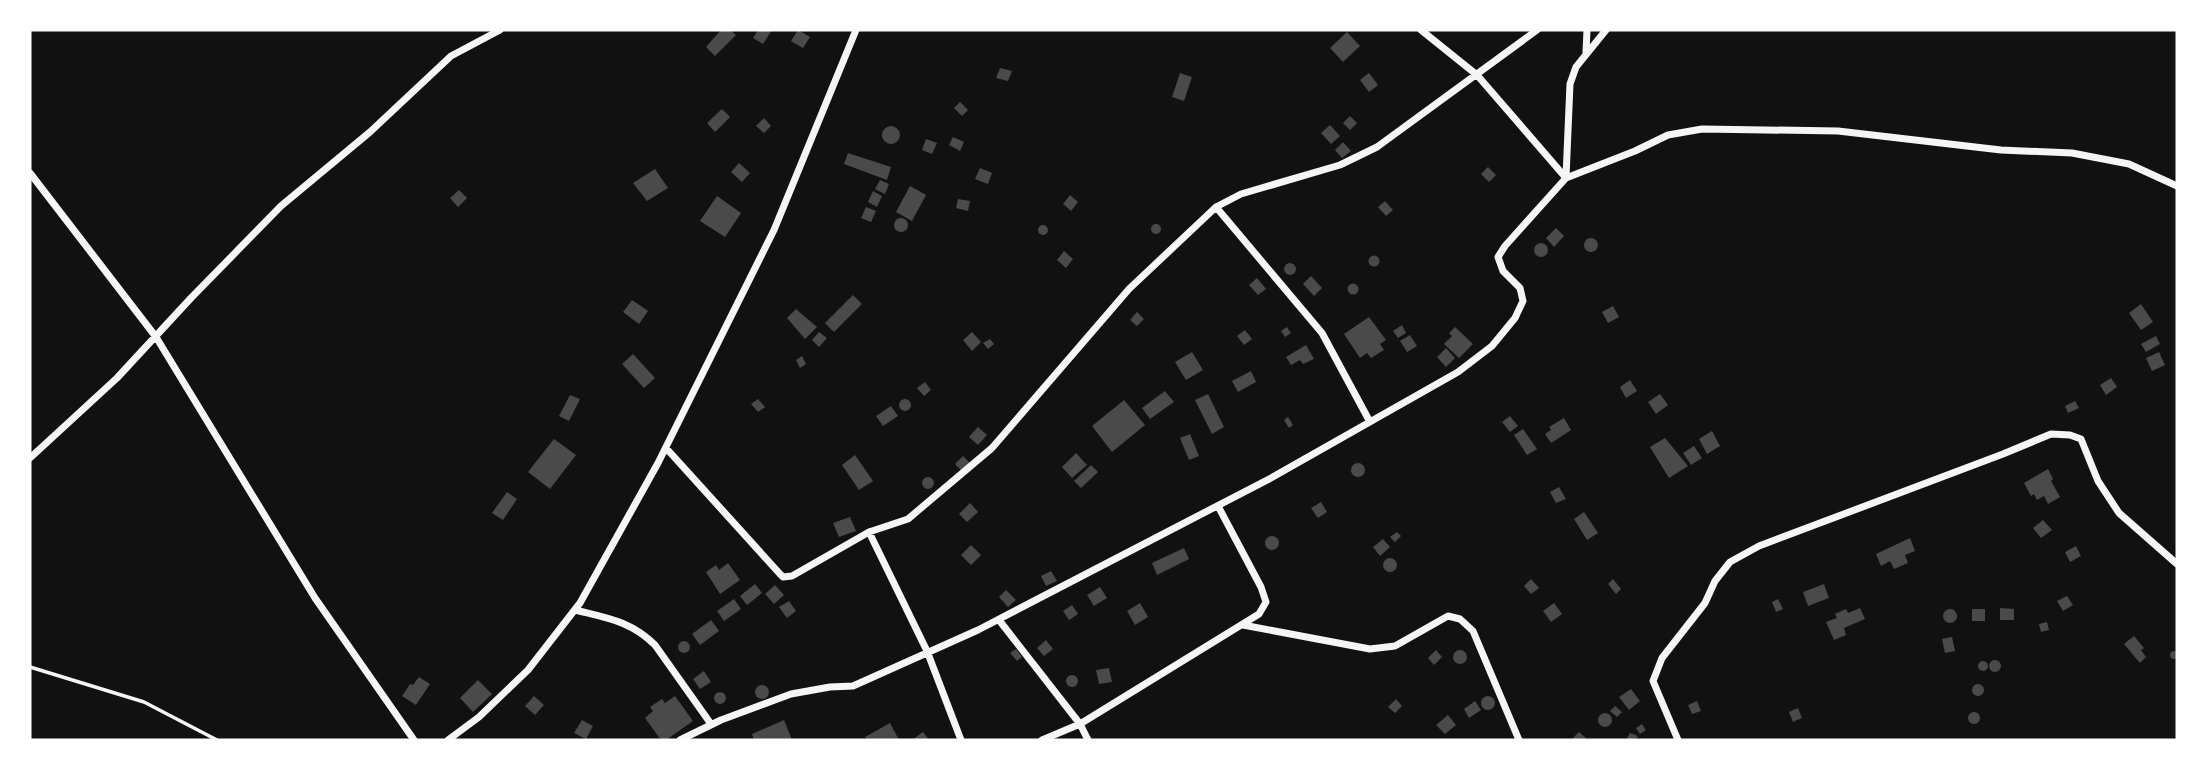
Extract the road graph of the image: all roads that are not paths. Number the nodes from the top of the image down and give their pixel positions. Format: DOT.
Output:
graph roads {
  1 [pos="500,30"];
  2 [pos="856,30"];
  3 [pos="1420,30"];
  4 [pos="1537,30"];
  5 [pos="1587,30"];
  6 [pos="1606,30"];
  7 [pos="1586,52"];
  8 [pos="1477,75"];
  9 [pos="32,178"];
  10 [pos="1566,178"];
  11 [pos="2177,186"];
  12 [pos="1216,207"];
  13 [pos="156,337"];
  14 [pos="1370,422"];
  15 [pos="666,448"];
  16 [pos="30,458"];
  17 [pos="1219,506"];
  18 [pos="869,532"];
  19 [pos="2177,564"];
  20 [pos="575,610"];
  21 [pos="999,620"];
  22 [pos="1242,624"];
  23 [pos="927,651"];
  24 [pos="712,724"];
  25 [pos="1080,724"];
  26 [pos="414,740"];
  27 [pos="448,740"];
  28 [pos="680,740"];
  29 [pos="961,740"];
  30 [pos="1042,740"];
  31 [pos="1088,740"];
  32 [pos="1518,740"];
  33 [pos="1678,740"];
  1 -- 13 [label="street"];
  2 -- 15 [label="street"];
  3 -- 8 [label="street"];
  4 -- 8 [label="street"];
  5 -- 7 [label="street"];
  6 -- 7 [label="street"];
  7 -- 10 [label="street"];
  8 -- 10 [label="street"];
  8 -- 12 [label="street"];
  9 -- 13 [label="street"];
  10 -- 11 [label="street"];
  10 -- 14 [label="street"];
  12 -- 14 [label="street"];
  12 -- 18 [label="street"];
  13 -- 16 [label="street"];
  13 -- 26 [label="street"];
  14 -- 17 [label="street"];
  15 -- 18 [label="street"];
  15 -- 20 [label="street"];
  17 -- 21 [label="street"];
  17 -- 22 [label="street"];
  18 -- 23 [label="street"];
  19 -- 33 [label="street"];
  20 -- 24 [label="street"];
  20 -- 27 [label="street"];
  21 -- 23 [label="street"];
  21 -- 25 [label="street"];
  22 -- 25 [label="street"];
  22 -- 32 [label="street"];
  23 -- 24 [label="street"];
  23 -- 29 [label="street"];
  24 -- 28 [label="street"];
  25 -- 30 [label="street"];
  25 -- 31 [label="street"];
}
